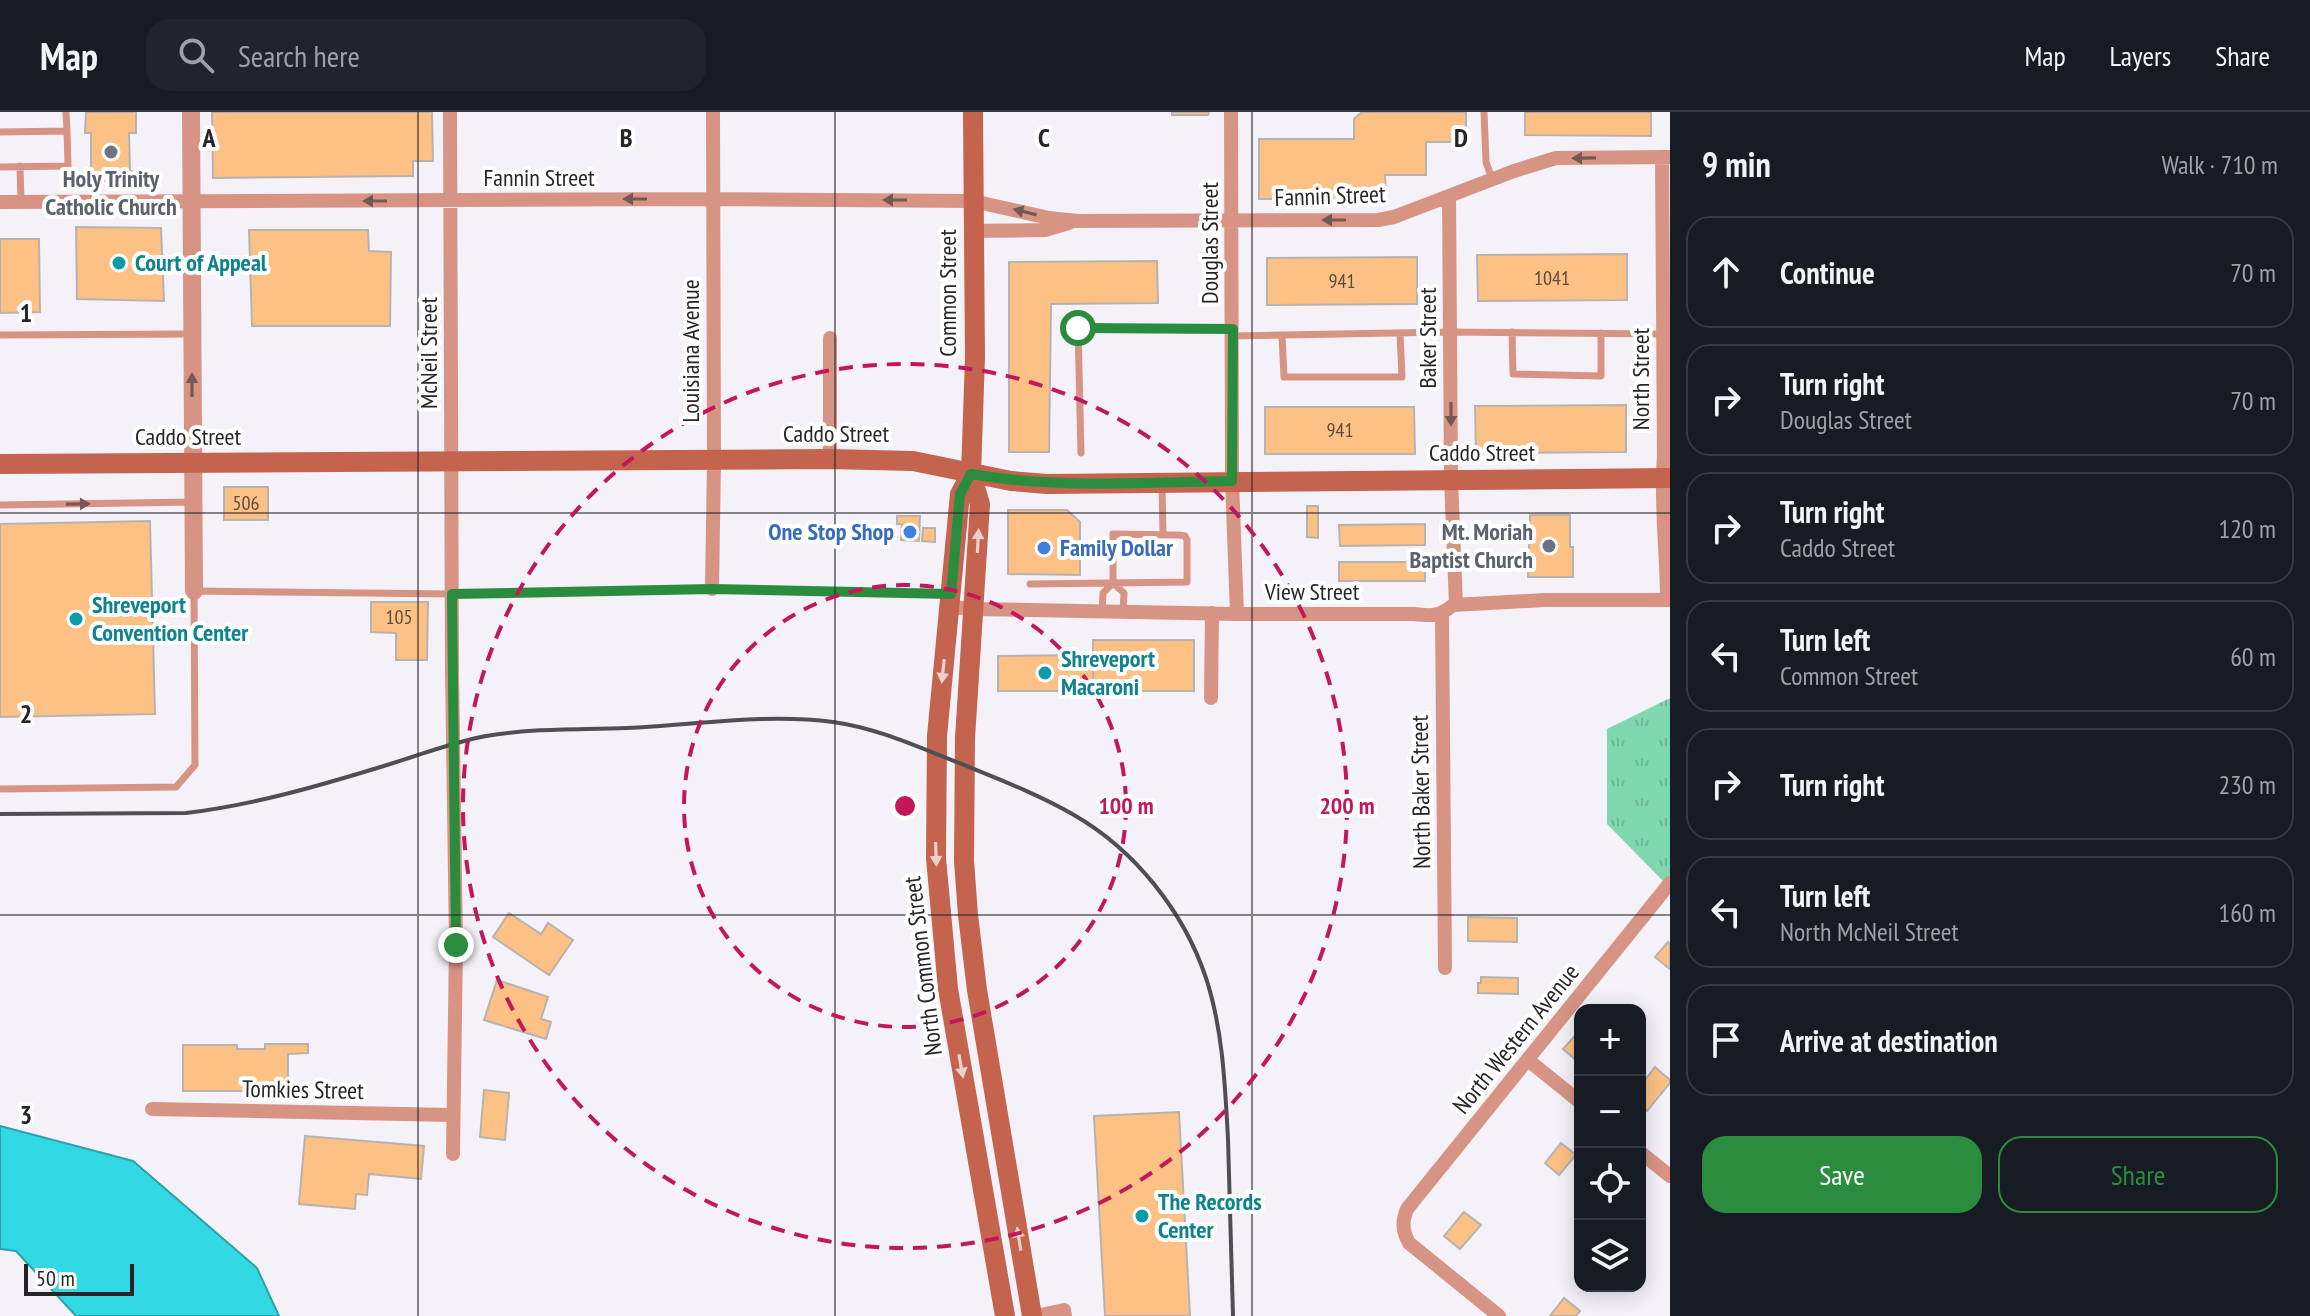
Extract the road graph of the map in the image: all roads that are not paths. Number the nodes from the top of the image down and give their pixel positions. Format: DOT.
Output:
graph roads {
  1 [pos="66,112"];
  2 [pos="191,112"];
  3 [pos="450,112"];
  4 [pos="713,112"];
  5 [pos="973,112"];
  6 [pos="1231,112"];
  7 [pos="1484,112"];
  8 [pos="67,131"];
  9 [pos="0,132"];
  10 [pos="1666,157"];
  11 [pos="20,166"];
  12 [pos="0,167"];
  13 [pos="1492,179"];
  14 [pos="1449,196"];
  15 [pos="713,199"];
  16 [pos="193,201"];
  17 [pos="450,201"];
  18 [pos="973,201"];
  19 [pos="0,202"];
  20 [pos="21,202"];
  21 [pos="1077,221"];
  22 [pos="1232,221"];
  23 [pos="973,231"];
  24 [pos="1450,332"];
  25 [pos="1512,332"];
  26 [pos="1233,333"];
  27 [pos="1400,333"];
  28 [pos="1601,333"];
  29 [pos="192,334"];
  30 [pos="1663,334"];
  31 [pos="0,335"];
  32 [pos="1282,335"];
  33 [pos="830,338"];
  34 [pos="1081,453"];
  35 [pos="830,459"];
  36 [pos="714,460"];
  37 [pos="193,463"];
  38 [pos="452,463"];
  39 [pos="0,464"];
  40 [pos="971,474"];
  41 [pos="1666,478"];
  42 [pos="1451,479"];
  43 [pos="1232,481"];
  44 [pos="1162,482"];
  45 [pos="193,502"];
  46 [pos="0,505"];
  47 [pos="1163,534"];
  48 [pos="1113,583"];
  49 [pos="1030,584"];
  50 [pos="712,589"];
  51 [pos="194,591"];
  52 [pos="452,594"];
  53 [pos="950,600"];
  54 [pos="1669,600"];
  55 [pos="1456,605"];
  56 [pos="974,609"];
  57 [pos="1102,611"];
  58 [pos="1123,611"];
  59 [pos="1212,613"];
  60 [pos="1237,614"];
  61 [pos="1442,615"];
  62 [pos="1211,698"];
  63 [pos="0,789"];
  64 [pos="1669,885"];
  65 [pos="1445,968"];
  66 [pos="1528,1060"];
  67 [pos="1574,1097"];
  68 [pos="152,1109"];
  69 [pos="452,1115"];
  70 [pos="453,1154"];
  71 [pos="1646,1157"];
  72 [pos="1670,1176"];
  73 [pos="1005,1316"];
  74 [pos="1034,1316"];
  75 [pos="1065,1316"];
  76 [pos="1499,1316"];
  1 -- 8 [label="lane"];
  2 -- 16 [label="street"];
  3 -- 17 [label="street, McNeil Street"];
  4 -- 15 [label="street, Louisiana Avenue"];
  5 -- 18 [label="main road, Common Street"];
  6 -- 22 [label="street, Douglas Street"];
  7 -- 13 [label="lane"];
  8 -- 9 [label="lane"];
  8 -- 11 [label="lane"];
  10 -- 13 [label="street, Fannin Street, one-way"];
  10 -- 30 [label="street, North Street"];
  11 -- 12 [label="lane"];
  11 -- 20 [label="lane"];
  13 -- 14 [label="street, Fannin Street"];
  14 -- 22 [label="street, Fannin Street, one-way"];
  14 -- 24 [label="street, Baker Street"];
  15 -- 17 [label="street, Fannin Street, one-way"];
  18 -- 15 [label="street, Fannin Street, one-way"];
  15 -- 36 [label="street, Louisiana Avenue"];
  17 -- 16 [label="street, Fannin Street, one-way"];
  16 -- 20 [label="street, Fannin Street"];
  16 -- 29 [label="street"];
  17 -- 38 [label="street, McNeil Street"];
  21 -- 18 [label="street, Fannin Street, one-way"];
  18 -- 23 [label="main road, Common Street"];
  19 -- 20 [label="street, Fannin Street"];
  21 -- 22 [label="street, Fannin Street"];
  21 -- 23 [label="street, Fannin Street"];
  22 -- 26 [label="street, Douglas Street"];
  23 -- 40 [label="main road, Common Street"];
  24 -- 25 [label="lane"];
  24 -- 27 [label="lane"];
  24 -- 42 [label="street, Baker Street, one-way"];
  25 -- 28 [label="lane"];
  25 -- 28 [label="lane"];
  26 -- 32 [label="lane"];
  26 -- 34 [label="lane"];
  26 -- 43 [label="street, Douglas Street"];
  27 -- 32 [label="lane"];
  27 -- 32 [label="lane"];
  28 -- 30 [label="lane"];
  29 -- 31 [label="lane"];
  37 -- 29 [label="street, one-way"];
  30 -- 41 [label="street, North Street"];
  33 -- 35 [label="street"];
  35 -- 36 [label="main road, Caddo Street"];
  35 -- 40 [label="main road, Caddo Street"];
  36 -- 38 [label="main road, Caddo Street"];
  36 -- 50 [label="street, Louisiana Avenue"];
  37 -- 38 [label="main road, Caddo Street"];
  37 -- 39 [label="main road, Caddo Street"];
  37 -- 45 [label="street"];
  38 -- 52 [label="street, McNeil Street"];
  40 -- 44 [label="main road, Caddo Street"];
  40 -- 53 [label="main road, Common Street"];
  56 -- 40 [label="main road, Common Street, one-way"];
  41 -- 42 [label="main road, Caddo Street"];
  41 -- 54 [label="street, North Street"];
  42 -- 43 [label="main road, Caddo Street"];
  42 -- 55 [label="street, Baker Street"];
  43 -- 44 [label="main road, Caddo Street"];
  43 -- 60 [label="street, Douglas Street"];
  44 -- 47 [label="lane"];
  46 -- 45 [label="lane, one-way"];
  45 -- 51 [label="street"];
  47 -- 48 [label="lane"];
  47 -- 48 [label="lane"];
  48 -- 49 [label="lane"];
  48 -- 57 [label="lane"];
  48 -- 58 [label="lane"];
  50 -- 52 [label="lane"];
  50 -- 53 [label="lane"];
  51 -- 52 [label="lane"];
  51 -- 63 [label="lane"];
  52 -- 69 [label="street, McNeil Street"];
  53 -- 56 [label="street, View Street"];
  53 -- 73 [label="main road, North Common Street, one-way"];
  54 -- 55 [label="street"];
  55 -- 61 [label="street"];
  56 -- 57 [label="street, View Street"];
  74 -- 56 [label="main road, one-way"];
  57 -- 58 [label="street, View Street"];
  58 -- 59 [label="street, View Street"];
  59 -- 60 [label="street, View Street"];
  59 -- 62 [label="street"];
  60 -- 61 [label="street, View Street"];
  61 -- 65 [label="street, North Baker Street"];
  64 -- 66 [label="street, North Western Avenue"];
  66 -- 67 [label="street"];
  66 -- 76 [label="street, North Western Avenue"];
  68 -- 69 [label="street, Tomkies Street"];
  69 -- 70 [label="street, McNeil Street"];
  71 -- 72 [label="street"];
  74 -- 75 [label="street"];
}
